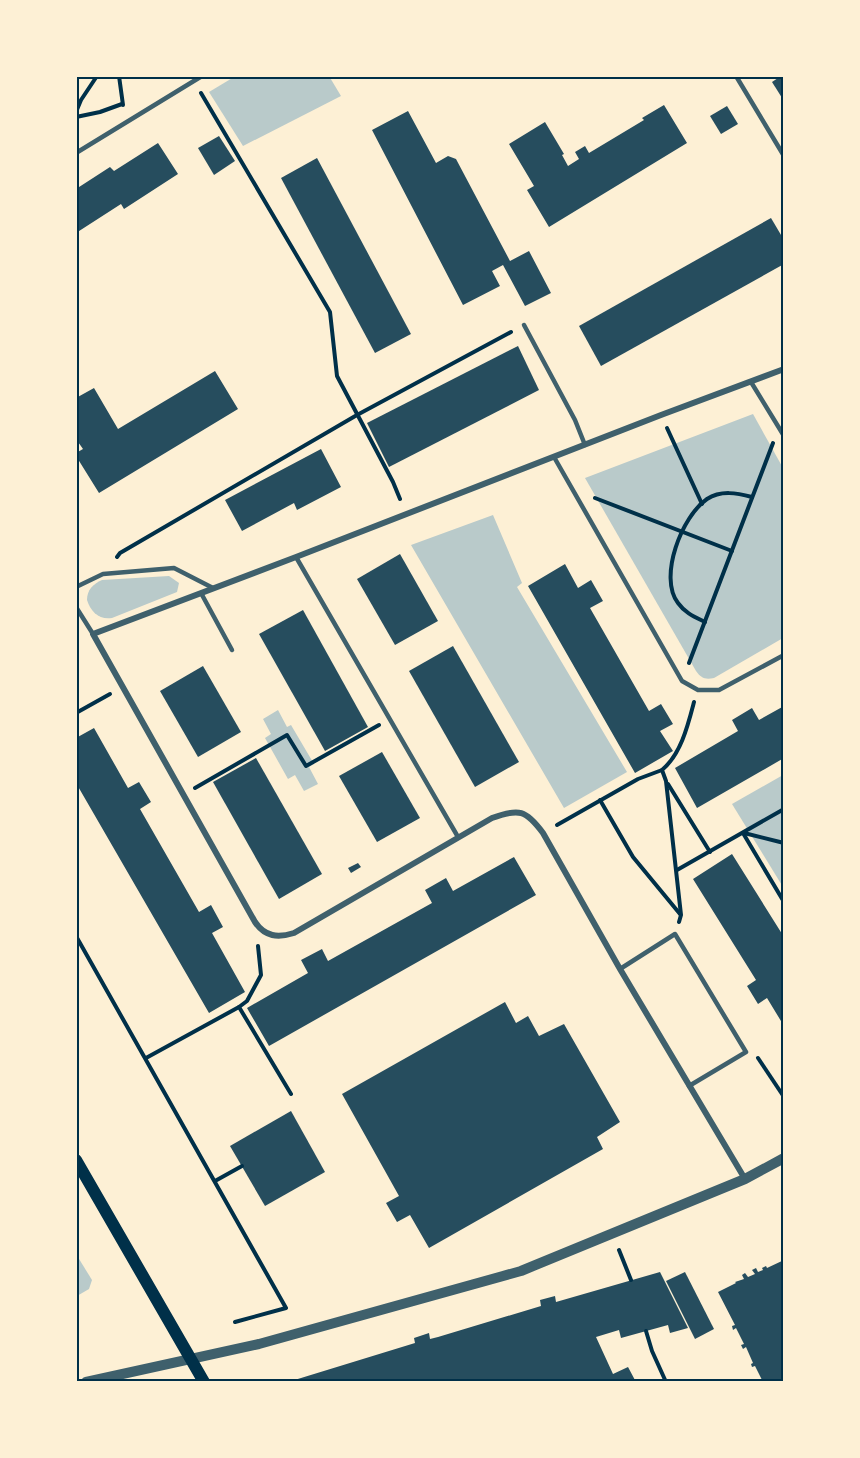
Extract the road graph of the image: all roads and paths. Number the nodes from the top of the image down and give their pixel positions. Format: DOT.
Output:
graph roads {
  1 [pos="97,76"];
  2 [pos="119,76"];
  3 [pos="202,76"];
  4 [pos="736,76"];
  5 [pos="194,81"];
  6 [pos="122,104"];
  7 [pos="76,115"];
  8 [pos="132,119"];
  9 [pos="76,153"];
  10 [pos="783,156"];
  11 [pos="524,325"];
  12 [pos="783,369"];
  13 [pos="752,382"];
  14 [pos="357,414"];
  15 [pos="661,415"];
  16 [pos="779,428"];
  17 [pos="783,436"];
  18 [pos="585,445"];
  19 [pos="554,457"];
  20 [pos="572,488"];
  21 [pos="752,497"];
  22 [pos="702,504"];
  23 [pos="406,515"];
  24 [pos="682,531"];
  25 [pos="732,551"];
  26 [pos="296,558"];
  27 [pos="104,574"];
  28 [pos="76,587"];
  29 [pos="213,588"];
  30 [pos="201,593"];
  31 [pos="76,607"];
  32 [pos="705,622"];
  33 [pos="93,634"];
  34 [pos="232,650"];
  35 [pos="783,655"];
  36 [pos="682,681"];
  37 [pos="123,686"];
  38 [pos="698,690"];
  39 [pos="76,713"];
  40 [pos="389,719"];
  41 [pos="662,770"];
  42 [pos="666,781"];
  43 [pos="183,794"];
  44 [pos="600,800"];
  45 [pos="783,809"];
  46 [pos="743,832"];
  47 [pos="543,833"];
  48 [pos="458,837"];
  49 [pos="783,843"];
  50 [pos="710,852"];
  51 [pos="677,870"];
  52 [pos="783,902"];
  53 [pos="681,915"];
  54 [pos="255,922"];
  55 [pos="675,934"];
  56 [pos="76,936"];
  57 [pos="620,969"];
  58 [pos="239,1006"];
  59 [pos="746,1052"];
  60 [pos="146,1058"];
  61 [pos="689,1086"];
  62 [pos="291,1094"];
  63 [pos="783,1097"];
  64 [pos="783,1158"];
  65 [pos="76,1160"];
  66 [pos="242,1166"];
  67 [pos="745,1179"];
  68 [pos="215,1181"];
  69 [pos="612,1234"];
  70 [pos="631,1280"];
  71 [pos="235,1322"];
  72 [pos="646,1330"];
  73 [pos="191,1359"];
  74 [pos="86,1382"];
  75 [pos="204,1382"];
  76 [pos="666,1382"];
  1 -- 7 [label="path"];
  2 -- 6 [label="path"];
  3 -- 5 [label="lane"];
  4 -- 10 [label="lane"];
  5 -- 8 [label="lane"];
  5 -- 14 [label="path"];
  6 -- 7 [label="path"];
  6 -- 8 [label="path"];
  8 -- 9 [label="lane"];
  11 -- 14 [label="path"];
  11 -- 18 [label="lane"];
  12 -- 13 [label="street"];
  13 -- 15 [label="street"];
  13 -- 16 [label="lane"];
  14 -- 23 [label="path"];
  14 -- 27 [label="path"];
  15 -- 18 [label="street"];
  15 -- 22 [label="path"];
  16 -- 17 [label="lane"];
  16 -- 21 [label="path"];
  18 -- 19 [label="street"];
  19 -- 20 [label="lane"];
  19 -- 23 [label="street"];
  20 -- 24 [label="path"];
  20 -- 36 [label="lane"];
  21 -- 22 [label="path"];
  21 -- 25 [label="path"];
  22 -- 24 [label="path"];
  23 -- 26 [label="street"];
  24 -- 25 [label="path"];
  24 -- 32 [label="path"];
  25 -- 32 [label="path"];
  26 -- 29 [label="street"];
  26 -- 40 [label="lane"];
  27 -- 28 [label="lane"];
  27 -- 29 [label="lane"];
  29 -- 30 [label="street"];
  30 -- 33 [label="street"];
  30 -- 34 [label="lane"];
  31 -- 33 [label="lane"];
  32 -- 36 [label="path"];
  33 -- 37 [label="street"];
  35 -- 38 [label="lane"];
  36 -- 38 [label="lane"];
  37 -- 39 [label="path"];
  37 -- 43 [label="street"];
  38 -- 41 [label="path"];
  40 -- 43 [label="path"];
  40 -- 48 [label="lane"];
  41 -- 42 [label="path"];
  41 -- 44 [label="path"];
  42 -- 50 [label="path"];
  42 -- 51 [label="path"];
  43 -- 54 [label="street"];
  44 -- 47 [label="path"];
  44 -- 53 [label="path"];
  45 -- 46 [label="path"];
  46 -- 49 [label="path"];
  46 -- 50 [label="path"];
  46 -- 52 [label="path"];
  47 -- 48 [label="street"];
  47 -- 57 [label="street"];
  48 -- 54 [label="street"];
  50 -- 51 [label="path"];
  51 -- 53 [label="path"];
  53 -- 55 [label="path"];
  54 -- 58 [label="path"];
  55 -- 57 [label="lane"];
  55 -- 59 [label="lane"];
  56 -- 60 [label="path"];
  57 -- 61 [label="street"];
  58 -- 60 [label="path"];
  58 -- 62 [label="path"];
  59 -- 61 [label="lane"];
  59 -- 63 [label="path"];
  60 -- 68 [label="path"];
  61 -- 67 [label="street"];
  64 -- 67 [label="street"];
  65 -- 73 [label="main road"];
  66 -- 68 [label="path"];
  67 -- 69 [label="street"];
  68 -- 71 [label="path"];
  69 -- 70 [label="path"];
  69 -- 73 [label="street"];
  72 -- 76 [label="path"];
  73 -- 74 [label="street"];
  73 -- 75 [label="main road"];
}
